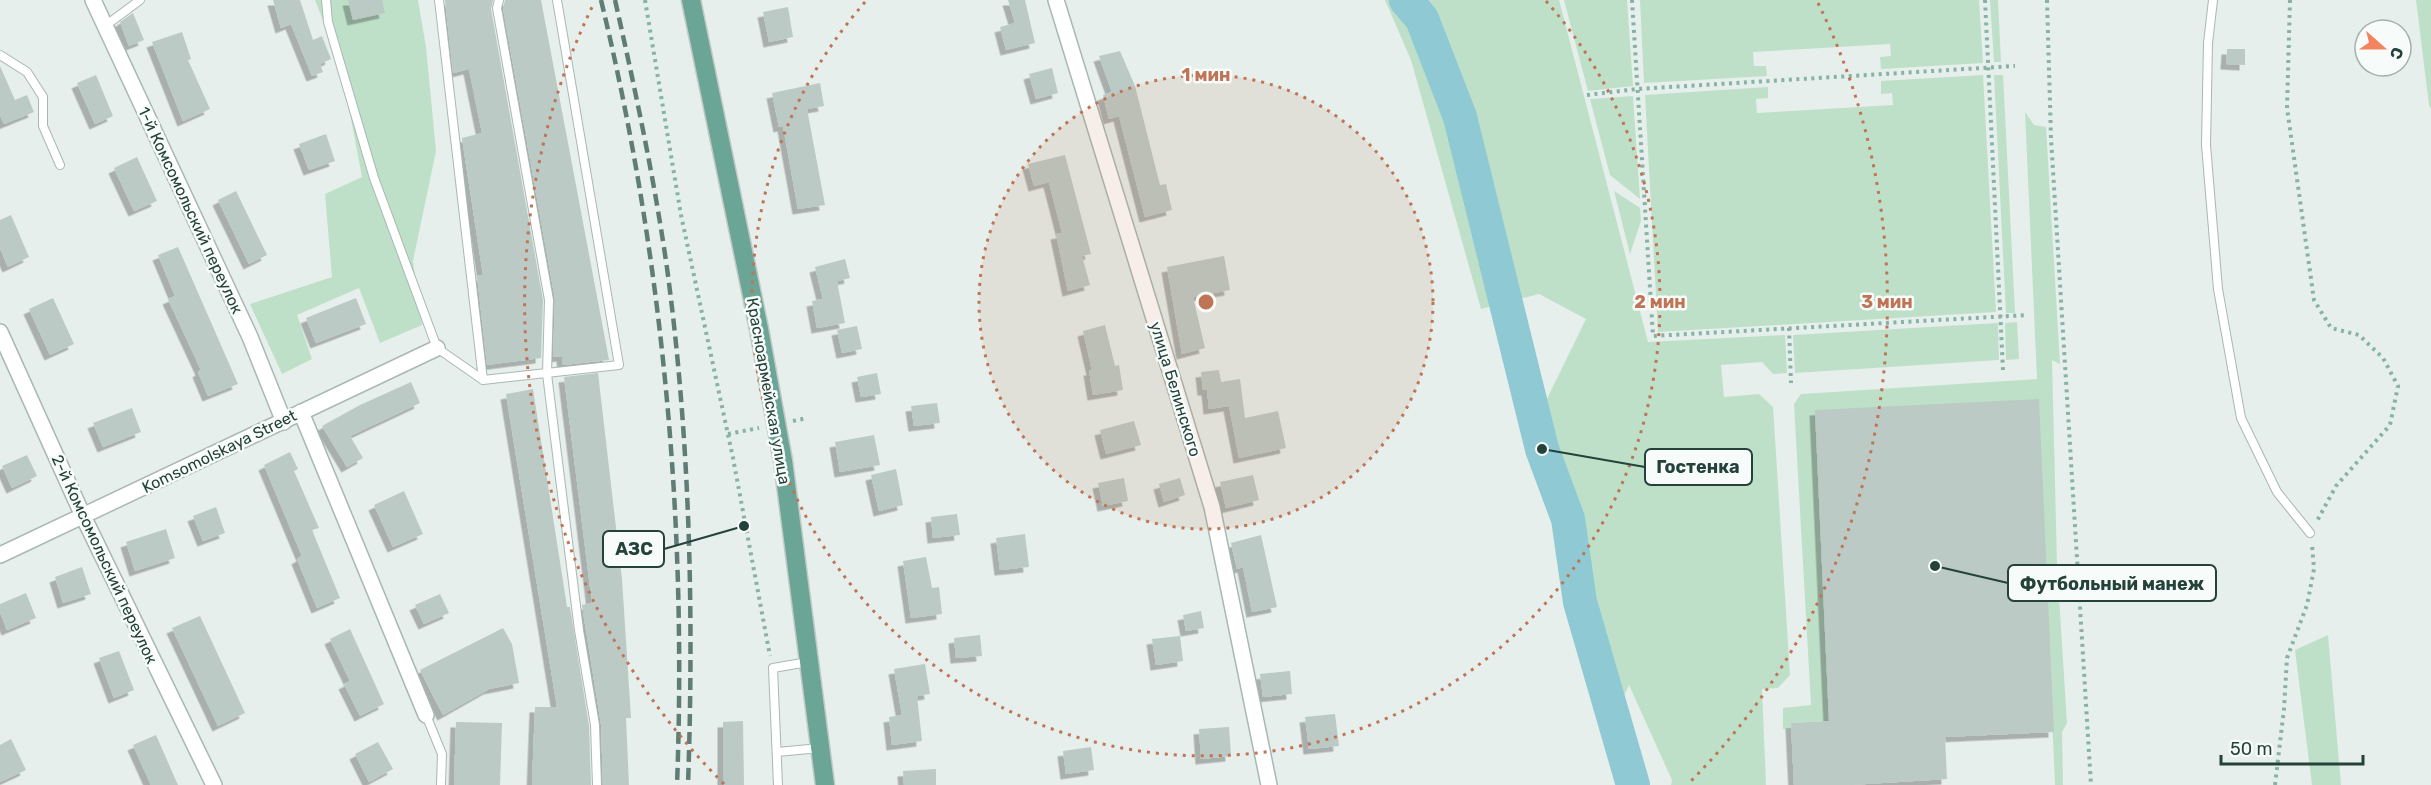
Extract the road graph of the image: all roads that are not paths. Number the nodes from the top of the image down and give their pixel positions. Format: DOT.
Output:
graph roads {
  1 [pos="93,0"];
  2 [pos="140,0"];
  3 [pos="326,0"];
  4 [pos="439,0"];
  5 [pos="499,0"];
  6 [pos="557,0"];
  7 [pos="691,0"];
  8 [pos="1056,0"];
  9 [pos="2213,0"];
  10 [pos="105,26"];
  11 [pos="0,55"];
  12 [pos="60,165"];
  13 [pos="0,332"];
  14 [pos="437,348"];
  15 [pos="547,374"];
  16 [pos="483,380"];
  17 [pos="301,412"];
  18 [pos="284,422"];
  19 [pos="83,516"];
  20 [pos="2310,533"];
  21 [pos="0,555"];
  22 [pos="809,662"];
  23 [pos="426,715"];
  24 [pos="821,748"];
  25 [pos="777,752"];
  26 [pos="214,785"];
  27 [pos="441,785"];
  28 [pos="597,785"];
  29 [pos="778,785"];
  30 [pos="825,785"];
  31 [pos="1269,785"];
  1 -- 10 [label="street, 1-й Комсомольский переулок"];
  2 -- 10 [label="lane"];
  3 -- 14 [label="lane"];
  4 -- 16 [label="lane"];
  5 -- 15 [label="lane"];
  6 -- 15 [label="lane"];
  7 -- 22 [label="main road, Красноармейская улица"];
  8 -- 31 [label="street, улица Белинского"];
  9 -- 20 [label="lane"];
  10 -- 18 [label="street, 1-й Комсомольский переулок"];
  11 -- 12 [label="lane"];
  13 -- 19 [label="street, 2-й Комсомольский переулок"];
  14 -- 16 [label="lane"];
  14 -- 17 [label="street, Komsomolskaya Street"];
  15 -- 16 [label="lane"];
  15 -- 28 [label="lane"];
  17 -- 18 [label="street, Komsomolskaya Street"];
  17 -- 23 [label="street"];
  18 -- 19 [label="street, Komsomolskaya Street"];
  19 -- 21 [label="street, Komsomolskaya Street"];
  19 -- 26 [label="street, 2-й Комсомольский переулок"];
  22 -- 24 [label="main road, Красноармейская улица"];
  22 -- 25 [label="lane"];
  23 -- 27 [label="lane"];
  24 -- 25 [label="lane"];
  24 -- 30 [label="main road, Красноармейская улица"];
  25 -- 29 [label="lane"];
}
